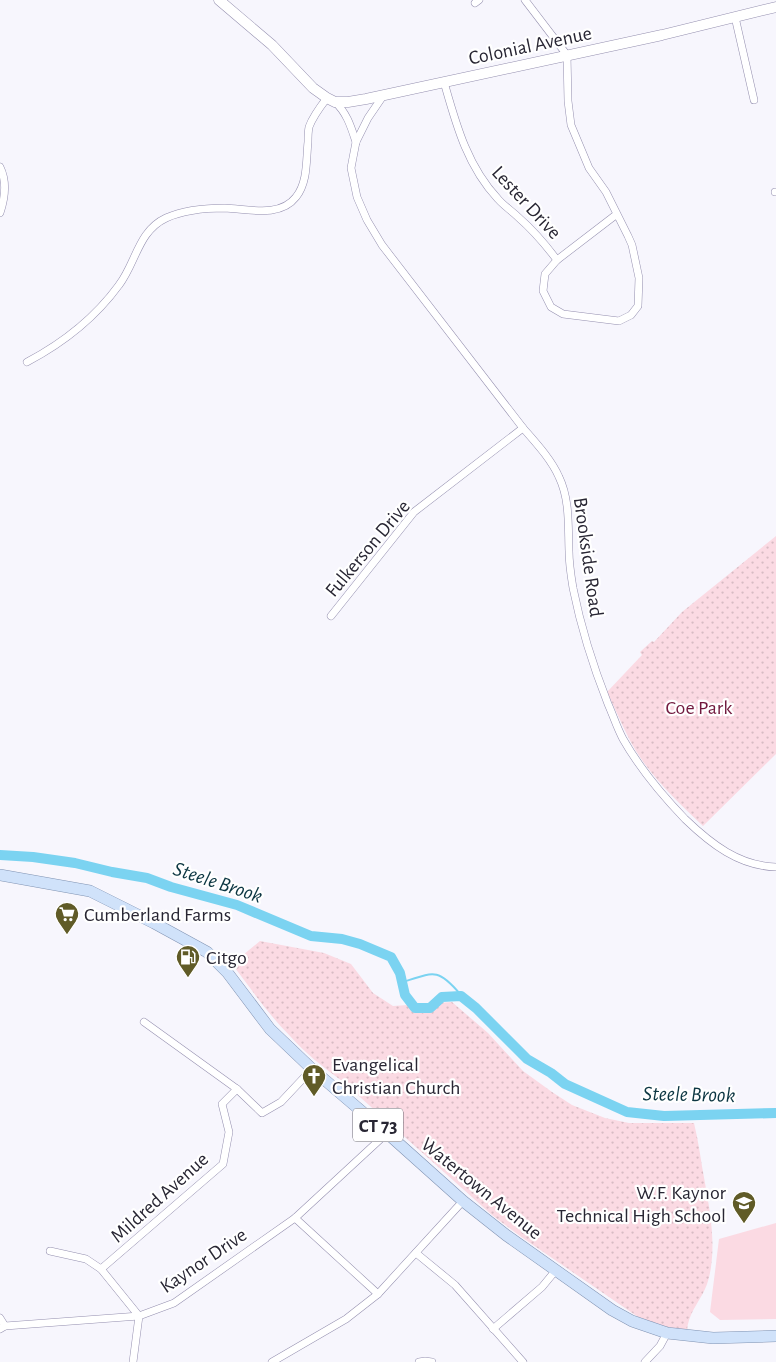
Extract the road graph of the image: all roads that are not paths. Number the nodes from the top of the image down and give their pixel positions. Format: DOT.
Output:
graph roads {
  1 [pos="219,0"];
  2 [pos="525,0"];
  3 [pos="776,8"];
  4 [pos="735,17"];
  5 [pos="568,55"];
  6 [pos="444,82"];
  7 [pos="383,96"];
  8 [pos="331,100"];
  9 [pos="754,100"];
  10 [pos="356,142"];
  11 [pos="0,167"];
  12 [pos="0,213"];
  13 [pos="617,214"];
  14 [pos="557,260"];
  15 [pos="27,362"];
  16 [pos="523,428"];
  17 [pos="331,616"];
  18 [pos="776,867"];
  19 [pos="0,875"];
  20 [pos="144,1022"];
  21 [pos="312,1068"];
  22 [pos="237,1089"];
  23 [pos="387,1133"];
  24 [pos="463,1201"];
  25 [pos="295,1218"];
  26 [pos="50,1251"];
  27 [pos="416,1253"];
  28 [pos="101,1269"];
  29 [pos="556,1270"];
  30 [pos="378,1294"];
  31 [pos="139,1316"];
  32 [pos="0,1318"];
  33 [pos="3,1328"];
  34 [pos="493,1329"];
  35 [pos="667,1333"];
  36 [pos="776,1336"];
  37 [pos="521,1361"];
  38 [pos="132,1362"];
  39 [pos="272,1362"];
  40 [pos="645,1362"];
  1 -- 8 [label="street"];
  2 -- 5 [label="street"];
  3 -- 4 [label="street, Colonial Avenue"];
  4 -- 5 [label="street, Colonial Avenue"];
  4 -- 9 [label="street"];
  5 -- 6 [label="street, Colonial Avenue"];
  5 -- 13 [label="street"];
  6 -- 7 [label="street, Colonial Avenue"];
  6 -- 14 [label="street, Lester Drive"];
  7 -- 8 [label="street, Colonial Avenue"];
  7 -- 10 [label="street, Brookside Road"];
  8 -- 10 [label="street"];
  8 -- 15 [label="street"];
  10 -- 16 [label="street, Brookside Road"];
  11 -- 12 [label="street"];
  13 -- 14 [label="street"];
  13 -- 14 [label="street"];
  16 -- 17 [label="street, Fulkerson Drive"];
  16 -- 18 [label="street, Brookside Road"];
  19 -- 21 [label="main road, Watertown Avenue / CT 73"];
  20 -- 22 [label="street"];
  21 -- 22 [label="street"];
  21 -- 23 [label="main road, Watertown Avenue / CT 73"];
  22 -- 28 [label="street, Mildred Avenue"];
  23 -- 24 [label="main road, Watertown Avenue / CT 73"];
  23 -- 25 [label="street, Kaynor Drive"];
  24 -- 27 [label="street"];
  24 -- 29 [label="main road, Watertown Avenue / CT 73"];
  25 -- 30 [label="street"];
  25 -- 31 [label="street, Kaynor Drive"];
  26 -- 28 [label="street"];
  27 -- 30 [label="street"];
  27 -- 34 [label="street"];
  28 -- 31 [label="street"];
  29 -- 34 [label="street"];
  29 -- 35 [label="main road, Watertown Avenue / CT 73"];
  30 -- 39 [label="street"];
  31 -- 33 [label="street, Kaynor Drive"];
  31 -- 38 [label="street"];
  32 -- 33 [label="street"];
  34 -- 37 [label="street"];
  35 -- 36 [label="main road, Watertown Avenue / CT 73"];
  35 -- 40 [label="street"];
}
